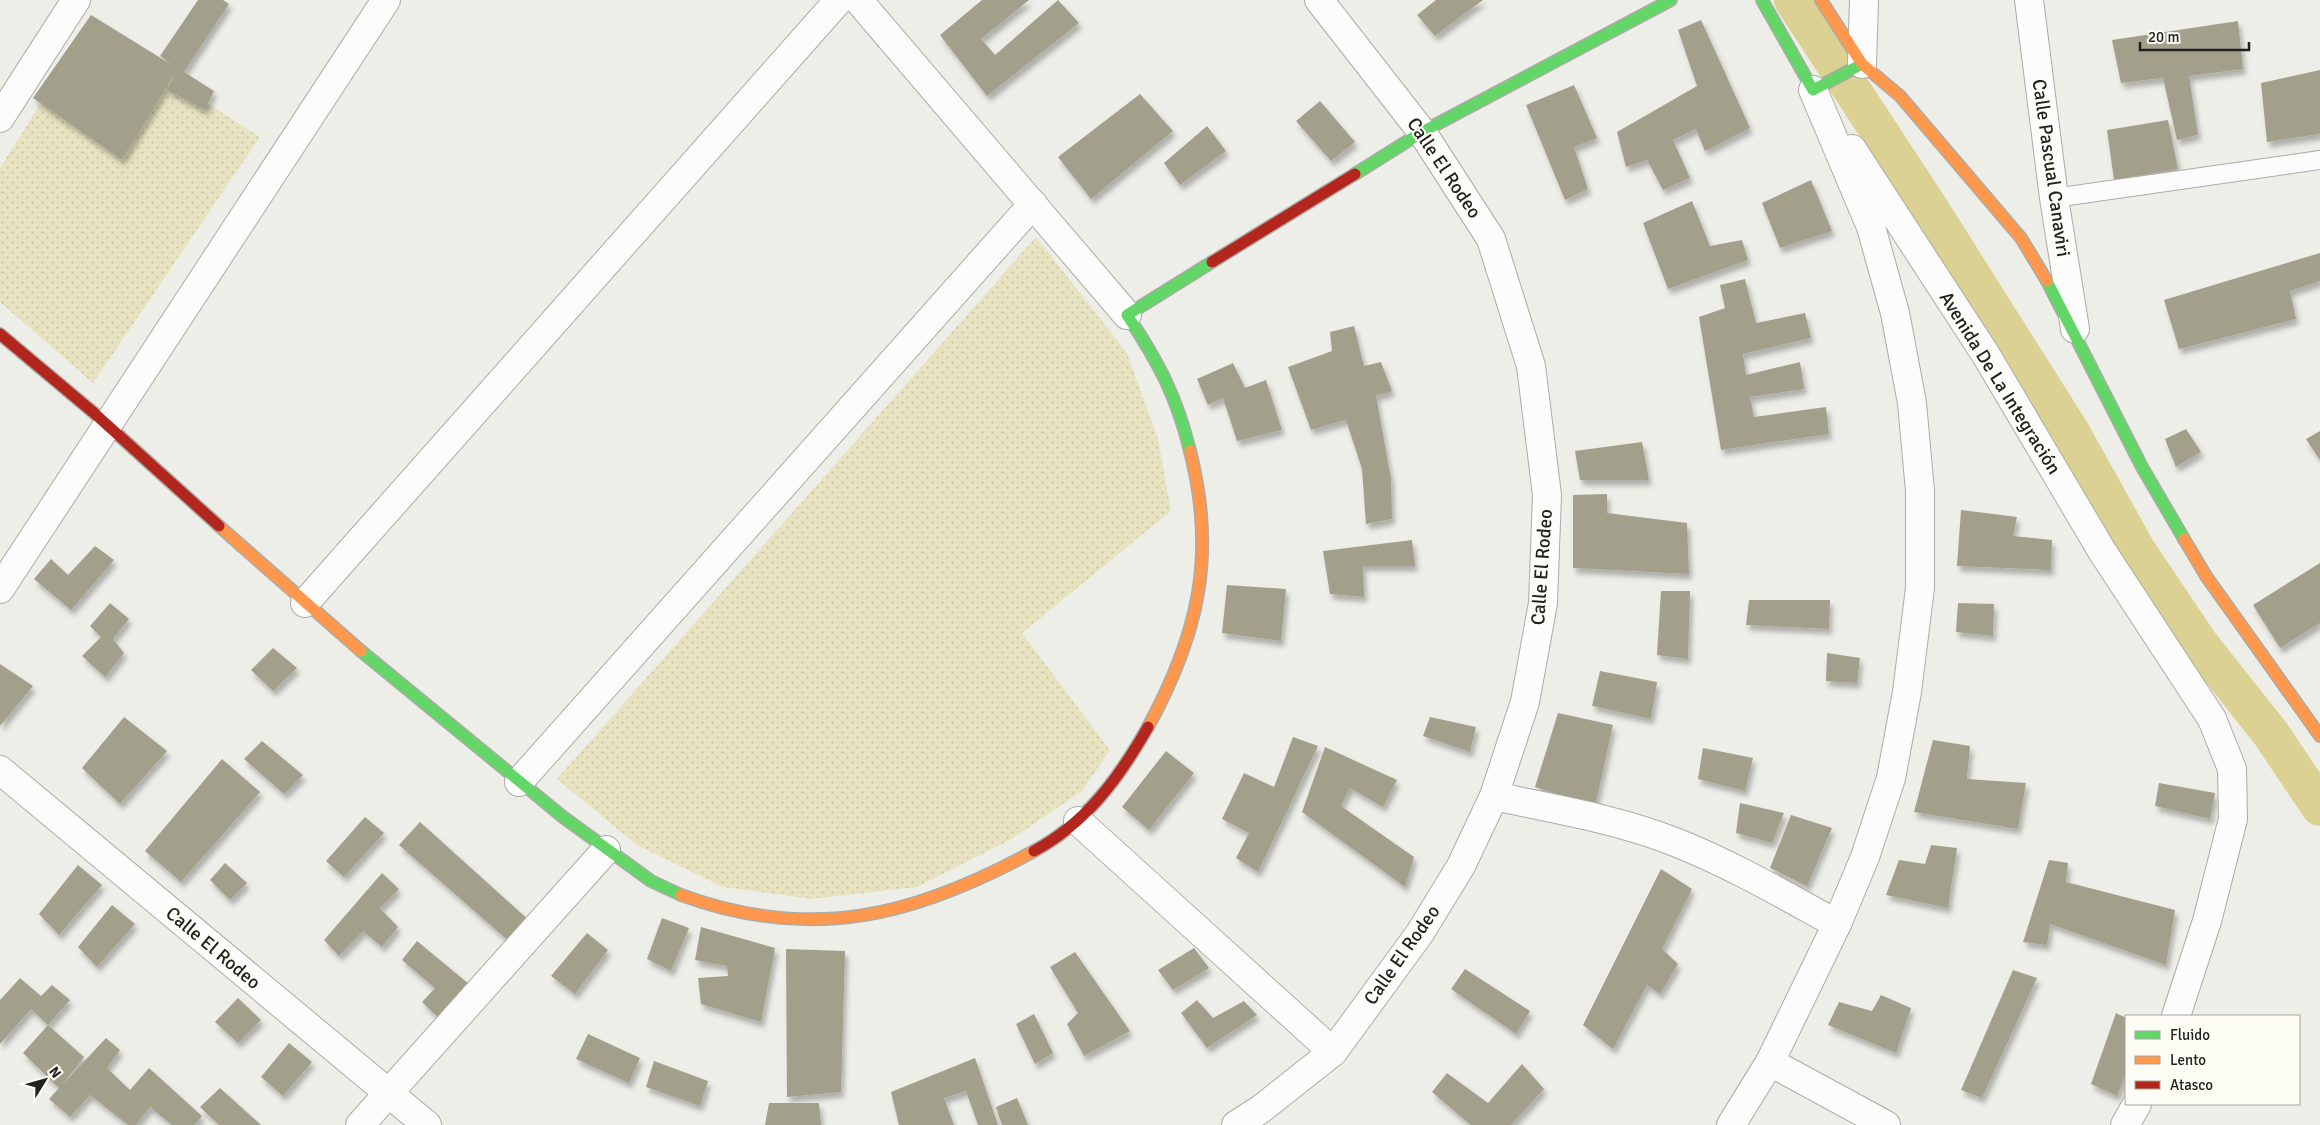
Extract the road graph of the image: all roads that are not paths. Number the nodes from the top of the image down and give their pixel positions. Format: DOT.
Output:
graph roads {
  1 [pos="76,0"];
  2 [pos="386,0"];
  3 [pos="839,0"];
  4 [pos="858,0"];
  5 [pos="1319,0"];
  6 [pos="1671,0"];
  7 [pos="1762,0"];
  8 [pos="1821,0"];
  9 [pos="1864,0"];
  10 [pos="2029,0"];
  11 [pos="1862,64"];
  12 [pos="1813,90"];
  13 [pos="0,118"];
  14 [pos="1422,132"];
  15 [pos="2320,160"];
  16 [pos="2054,198"];
  17 [pos="1033,204"];
  18 [pos="1127,315"];
  19 [pos="0,334"];
  20 [pos="2076,335"];
  21 [pos="106,424"];
  22 [pos="0,589"];
  23 [pos="305,603"];
  24 [pos="2320,736"];
  25 [pos="0,770"];
  26 [pos="519,782"];
  27 [pos="1494,796"];
  28 [pos="1078,821"];
  29 [pos="606,850"];
  30 [pos="1837,924"];
  31 [pos="2176,1015"];
  32 [pos="1333,1052"];
  33 [pos="1770,1062"];
  34 [pos="387,1093"];
  35 [pos="2136,1105"];
  36 [pos="360,1125"];
  37 [pos="427,1125"];
  38 [pos="1236,1125"];
  39 [pos="1731,1125"];
  40 [pos="1886,1125"];
  41 [pos="2125,1125"];
  1 -- 13 [label="street"];
  2 -- 21 [label="street"];
  3 -- 23 [label="street"];
  4 -- 17 [label="street"];
  5 -- 14 [label="street, Calle El Rodeo"];
  6 -- 14 [label="street"];
  7 -- 12 [label="street, Avenida De La Integración"];
  8 -- 11 [label="street"];
  9 -- 11 [label="street"];
  10 -- 16 [label="street, Calle Pascual Canaviri"];
  11 -- 12 [label="street"];
  11 -- 20 [label="street"];
  12 -- 30 [label="street"];
  12 -- 31 [label="street, Avenida De La Integración"];
  14 -- 18 [label="street"];
  14 -- 27 [label="street, Calle El Rodeo"];
  15 -- 16 [label="lane"];
  16 -- 20 [label="street, Calle Pascual Canaviri"];
  17 -- 18 [label="street"];
  17 -- 26 [label="street"];
  18 -- 28 [label="street"];
  19 -- 21 [label="street"];
  20 -- 24 [label="street"];
  21 -- 22 [label="street"];
  21 -- 23 [label="street"];
  23 -- 26 [label="street"];
  25 -- 34 [label="street, Calle El Rodeo"];
  26 -- 29 [label="street"];
  27 -- 30 [label="street"];
  27 -- 32 [label="street, Calle El Rodeo"];
  28 -- 29 [label="street"];
  28 -- 32 [label="street"];
  29 -- 34 [label="street"];
  30 -- 33 [label="street"];
  32 -- 38 [label="street, Calle El Rodeo"];
  33 -- 39 [label="street"];
  33 -- 40 [label="street"];
  34 -- 36 [label="street"];
  34 -- 37 [label="street, Calle El Rodeo"];
  35 -- 41 [label="street"];
}
